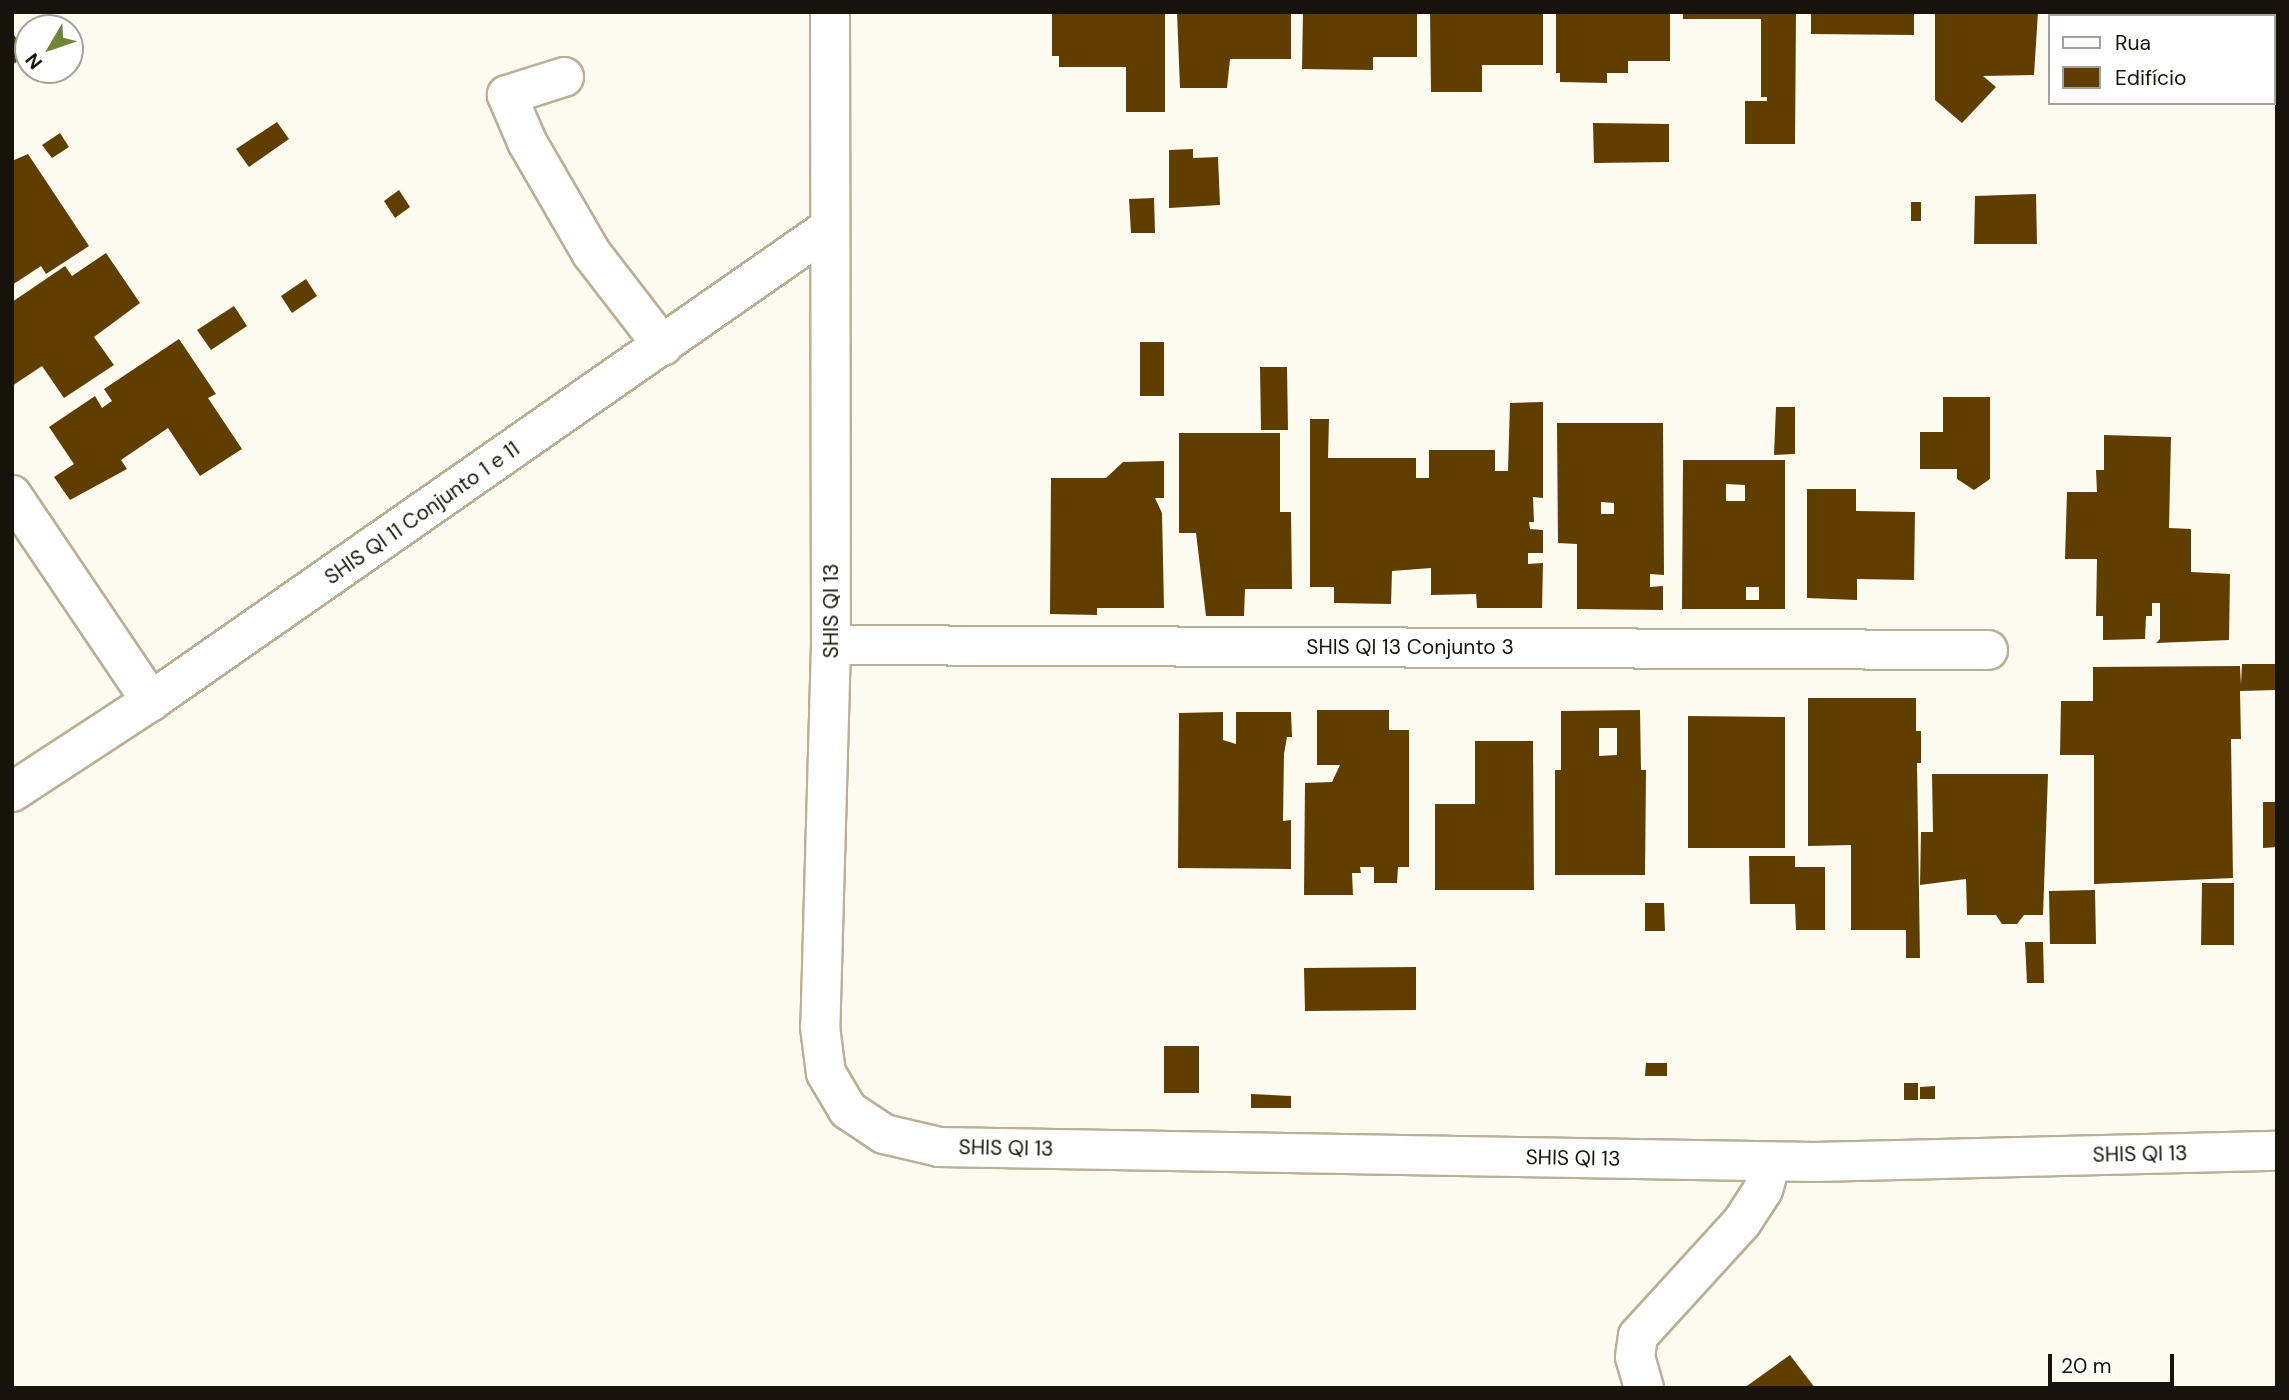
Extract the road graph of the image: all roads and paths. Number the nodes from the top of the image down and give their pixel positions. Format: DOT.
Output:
graph roads {
  1 [pos="830,12"];
  2 [pos="564,77"];
  3 [pos="829,228"];
  4 [pos="663,346"];
  5 [pos="12,495"];
  6 [pos="831,645"];
  7 [pos="1989,650"];
  8 [pos="151,701"];
  9 [pos="12,792"];
  10 [pos="2277,1151"];
  11 [pos="1771,1161"];
  12 [pos="1644,1388"];
  1 -- 3 [label="street, SHIS QI 13"];
  2 -- 4 [label="street"];
  3 -- 4 [label="street, SHIS QI 11 Conjunto 1 e 11"];
  3 -- 6 [label="street, SHIS QI 13"];
  4 -- 8 [label="street, SHIS QI 11 Conjunto 1 e 11"];
  5 -- 8 [label="street"];
  6 -- 7 [label="street, SHIS QI 13 Conjunto 3"];
  6 -- 11 [label="street, SHIS QI 13"];
  8 -- 9 [label="street, SHIS QI 11 Conjunto 1 e 11"];
  10 -- 11 [label="street, SHIS QI 13"];
  11 -- 12 [label="street"];
}
